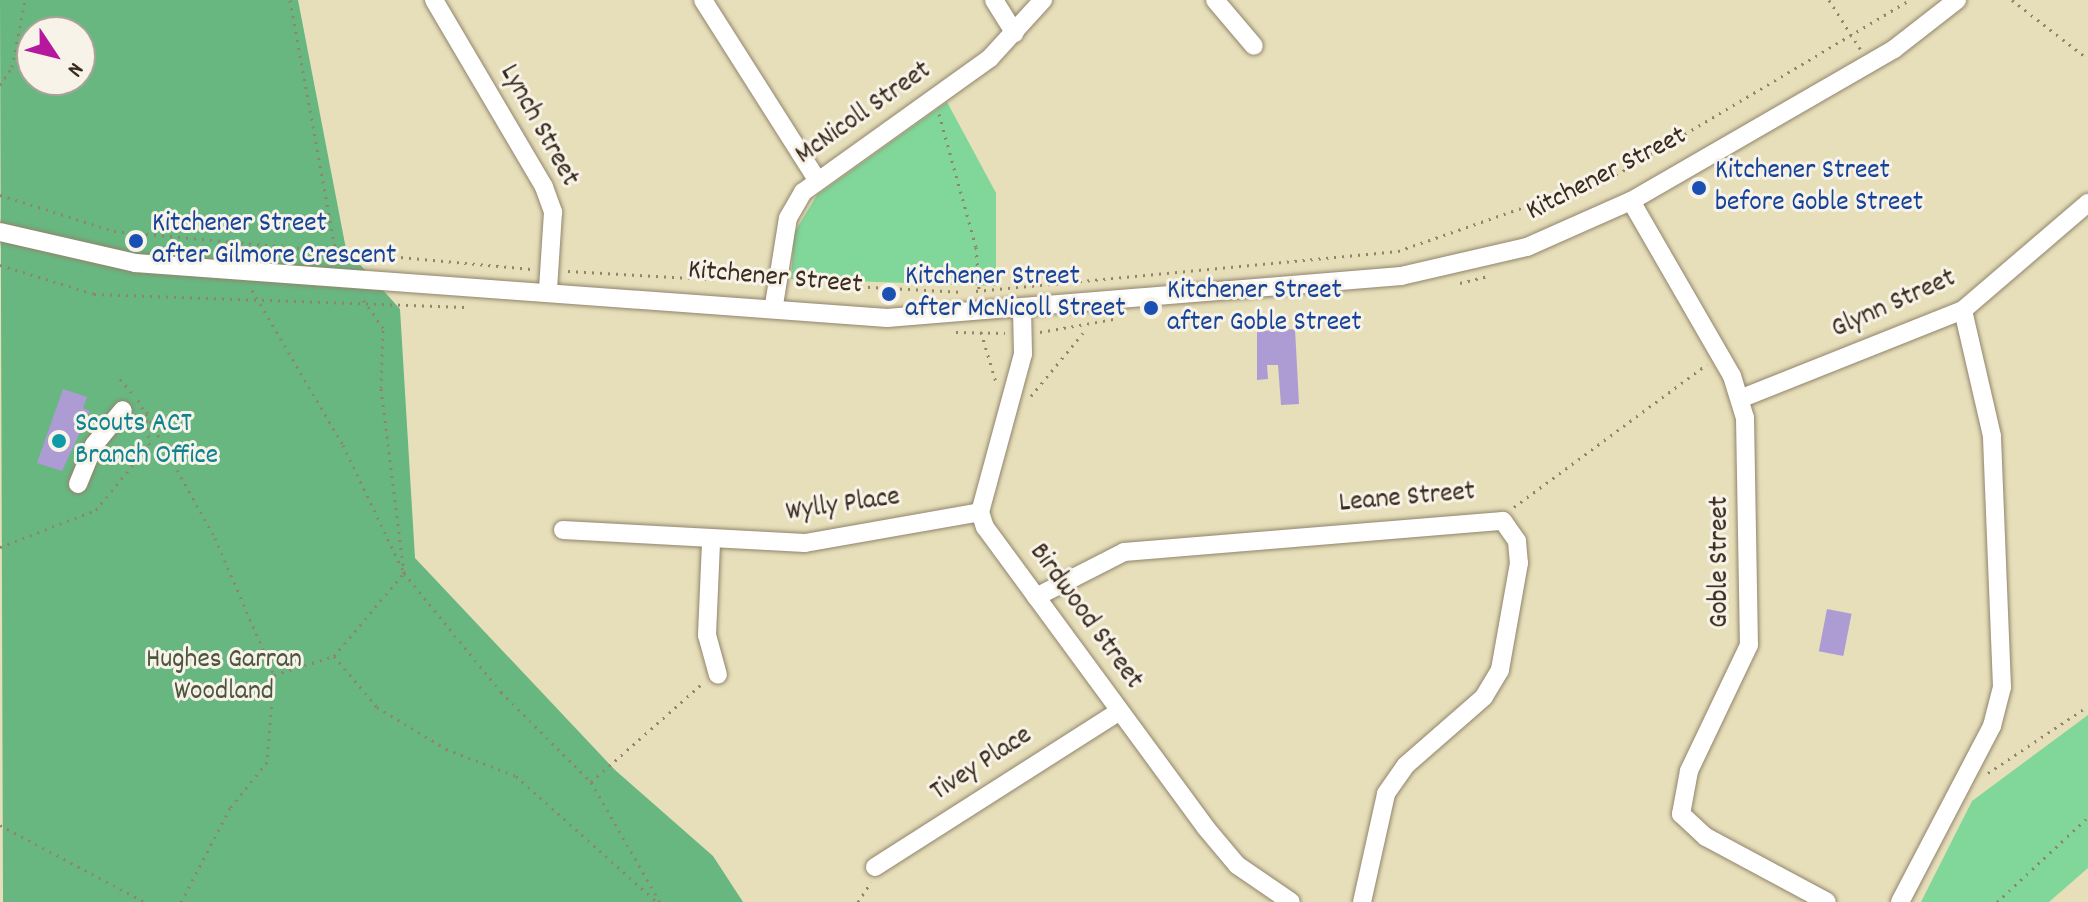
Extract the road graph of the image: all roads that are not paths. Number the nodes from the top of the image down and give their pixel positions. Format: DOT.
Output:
graph roads {
  1 [pos="434,0"];
  2 [pos="703,0"];
  3 [pos="994,0"];
  4 [pos="1043,0"];
  5 [pos="1215,0"];
  6 [pos="1957,0"];
  7 [pos="1015,33"];
  8 [pos="1254,46"];
  9 [pos="816,178"];
  10 [pos="1631,201"];
  11 [pos="2088,203"];
  12 [pos="0,232"];
  13 [pos="548,289"];
  14 [pos="774,305"];
  15 [pos="1022,309"];
  16 [pos="1963,310"];
  17 [pos="1742,398"];
  18 [pos="123,410"];
  19 [pos="78,484"];
  20 [pos="980,512"];
  21 [pos="563,530"];
  22 [pos="711,543"];
  23 [pos="1036,597"];
  24 [pos="718,675"];
  25 [pos="1120,711"];
  26 [pos="875,867"];
  27 [pos="1265,897"];
  28 [pos="1291,902"];
  29 [pos="1362,902"];
  30 [pos="1827,902"];
  31 [pos="1900,902"];
  1 -- 13 [label="street, Lynch Street"];
  2 -- 9 [label="street"];
  3 -- 7 [label="street"];
  4 -- 7 [label="street, McNicoll Street"];
  5 -- 8 [label="street"];
  6 -- 10 [label="street, Kitchener Street"];
  7 -- 9 [label="street, McNicoll Street"];
  9 -- 14 [label="street, McNicoll Street"];
  10 -- 15 [label="street, Kitchener Street"];
  10 -- 17 [label="street, Goble Street"];
  11 -- 16 [label="street, Glynn Street"];
  12 -- 13 [label="street, Kitchener Street"];
  13 -- 14 [label="street, Kitchener Street"];
  14 -- 15 [label="street, Kitchener Street"];
  15 -- 20 [label="street"];
  16 -- 17 [label="street, Glynn Street"];
  16 -- 31 [label="street"];
  17 -- 30 [label="street, Goble Street"];
  18 -- 19 [label="street"];
  20 -- 22 [label="street, Wylly Place"];
  20 -- 23 [label="street, Birdwood Street"];
  21 -- 22 [label="street, Wylly Place"];
  22 -- 24 [label="street"];
  23 -- 25 [label="street, Birdwood Street"];
  23 -- 29 [label="street, Leane Street"];
  25 -- 26 [label="street, Tivey Place"];
  25 -- 27 [label="street, Birdwood Street"];
  27 -- 28 [label="street, Birdwood Street"];
}
